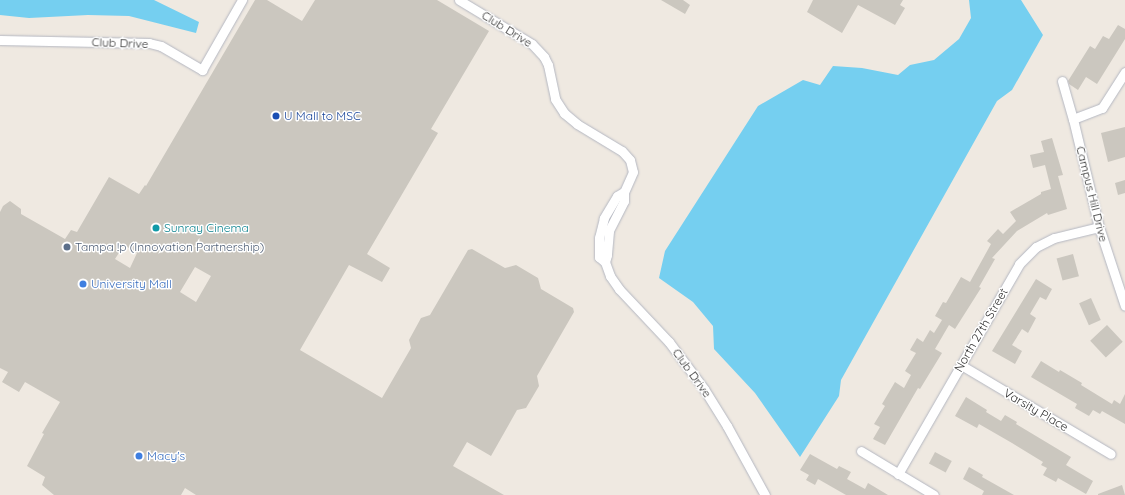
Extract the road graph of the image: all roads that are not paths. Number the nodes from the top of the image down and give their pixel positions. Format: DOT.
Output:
graph roads {
  1 [pos="242,0"];
  2 [pos="459,0"];
  3 [pos="0,40"];
  4 [pos="1125,72"];
  5 [pos="1062,81"];
  6 [pos="1073,119"];
  7 [pos="1099,227"];
  8 [pos="1125,306"];
  9 [pos="961,365"];
  10 [pos="861,451"];
  11 [pos="1111,454"];
  12 [pos="898,474"];
  13 [pos="765,495"];
  14 [pos="934,495"];
  1 -- 3 [label="street, Club Drive"];
  2 -- 13 [label="street, Club Drive"];
  4 -- 6 [label="street"];
  5 -- 6 [label="street, Campus Hill Drive"];
  6 -- 7 [label="street, Campus Hill Drive"];
  7 -- 8 [label="street, Campus Hill Drive"];
  7 -- 9 [label="street, North 27th Street"];
  9 -- 11 [label="street, Varsity Place"];
  9 -- 12 [label="street, North 27th Street"];
  10 -- 12 [label="street"];
  12 -- 14 [label="street"];
}
